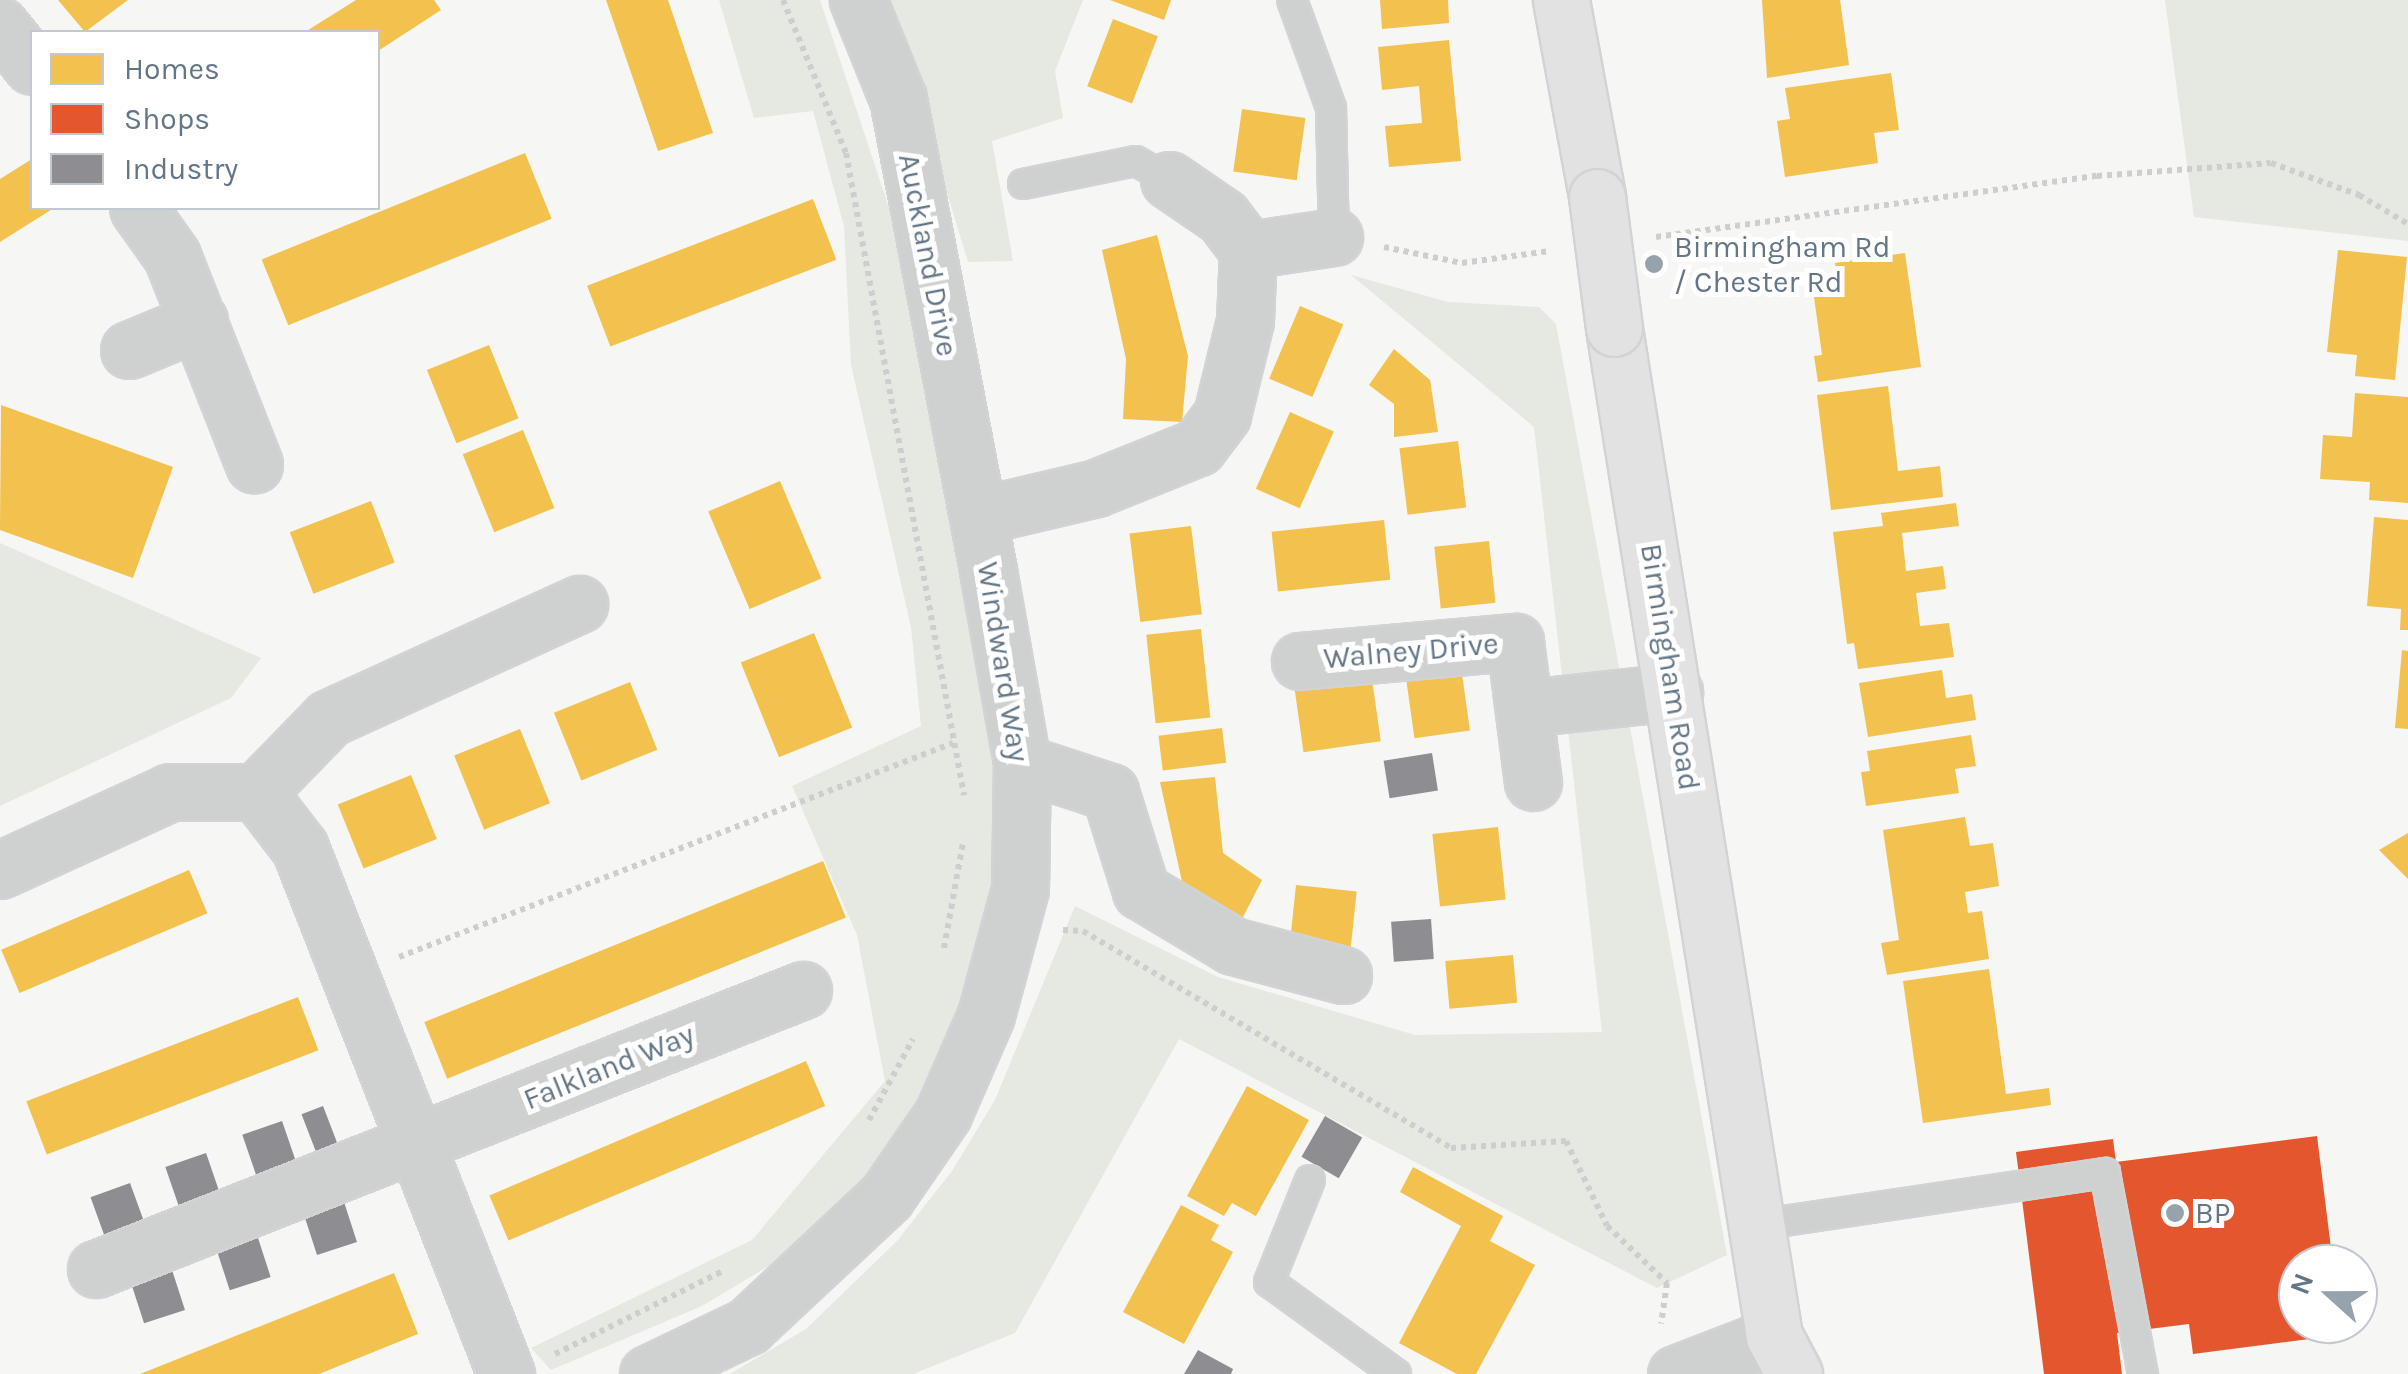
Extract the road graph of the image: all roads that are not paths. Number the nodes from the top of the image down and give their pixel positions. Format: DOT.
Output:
graph roads {
  1 [pos="858,0"];
  2 [pos="1292,0"];
  3 [pos="1561,0"];
  4 [pos="0,26"];
  5 [pos="30,64"];
  6 [pos="1169,180"];
  7 [pos="1023,184"];
  8 [pos="139,210"];
  9 [pos="1334,237"];
  10 [pos="1248,250"];
  11 [pos="199,321"];
  12 [pos="129,350"];
  13 [pos="254,464"];
  14 [pos="978,516"];
  15 [pos="579,604"];
  16 [pos="1300,660"];
  17 [pos="1674,692"];
  18 [pos="1526,708"];
  19 [pos="1022,762"];
  20 [pos="1534,782"];
  21 [pos="257,792"];
  22 [pos="0,870"];
  23 [pos="1343,975"];
  24 [pos="802,990"];
  25 [pos="416,1144"];
  26 [pos="1310,1180"];
  27 [pos="1757,1225"];
  28 [pos="96,1269"];
  29 [pos="1671,1357"];
  30 [pos="1777,1361"];
  31 [pos="521,1368"];
  32 [pos="648,1374"];
  33 [pos="1396,1374"];
  34 [pos="2143,1374"];
  1 -- 14 [label="street, Auckland Drive"];
  2 -- 9 [label="lane"];
  3 -- 17 [label="main road, Birmingham Road, bridge"];
  4 -- 5 [label="street"];
  6 -- 7 [label="lane"];
  6 -- 10 [label="street"];
  8 -- 11 [label="street"];
  9 -- 10 [label="street"];
  10 -- 14 [label="street"];
  11 -- 12 [label="street"];
  11 -- 13 [label="street"];
  14 -- 19 [label="street, Windward Way"];
  15 -- 21 [label="street"];
  16 -- 18 [label="street, Walney Drive"];
  17 -- 18 [label="street"];
  17 -- 27 [label="main road, Birmingham Road"];
  18 -- 20 [label="street, Walney Drive"];
  19 -- 23 [label="street"];
  19 -- 32 [label="street, Windward Way"];
  21 -- 22 [label="street"];
  21 -- 25 [label="street"];
  24 -- 25 [label="street, Falkland Way"];
  25 -- 28 [label="street, Falkland Way"];
  25 -- 31 [label="street"];
  26 -- 33 [label="lane"];
  27 -- 30 [label="main road, Birmingham Road"];
  27 -- 34 [label="lane"];
  29 -- 30 [label="street"];
}
